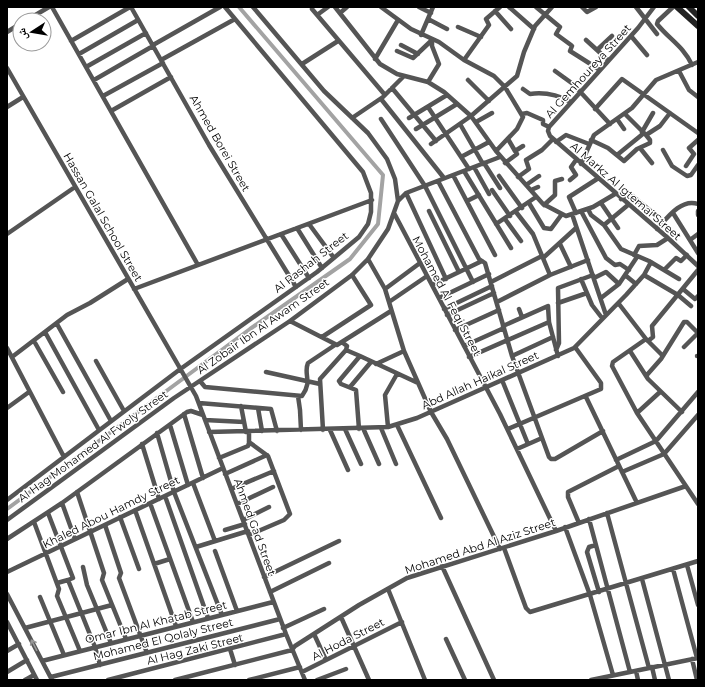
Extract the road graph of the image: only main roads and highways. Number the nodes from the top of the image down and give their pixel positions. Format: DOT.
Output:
graph roads {
  1 [pos="677,7"];
  2 [pos="689,7"];
  3 [pos="698,16"];
  4 [pos="698,26"];
  1 -- 4 [label="main road"];
  2 -- 3 [label="main road"];
}
